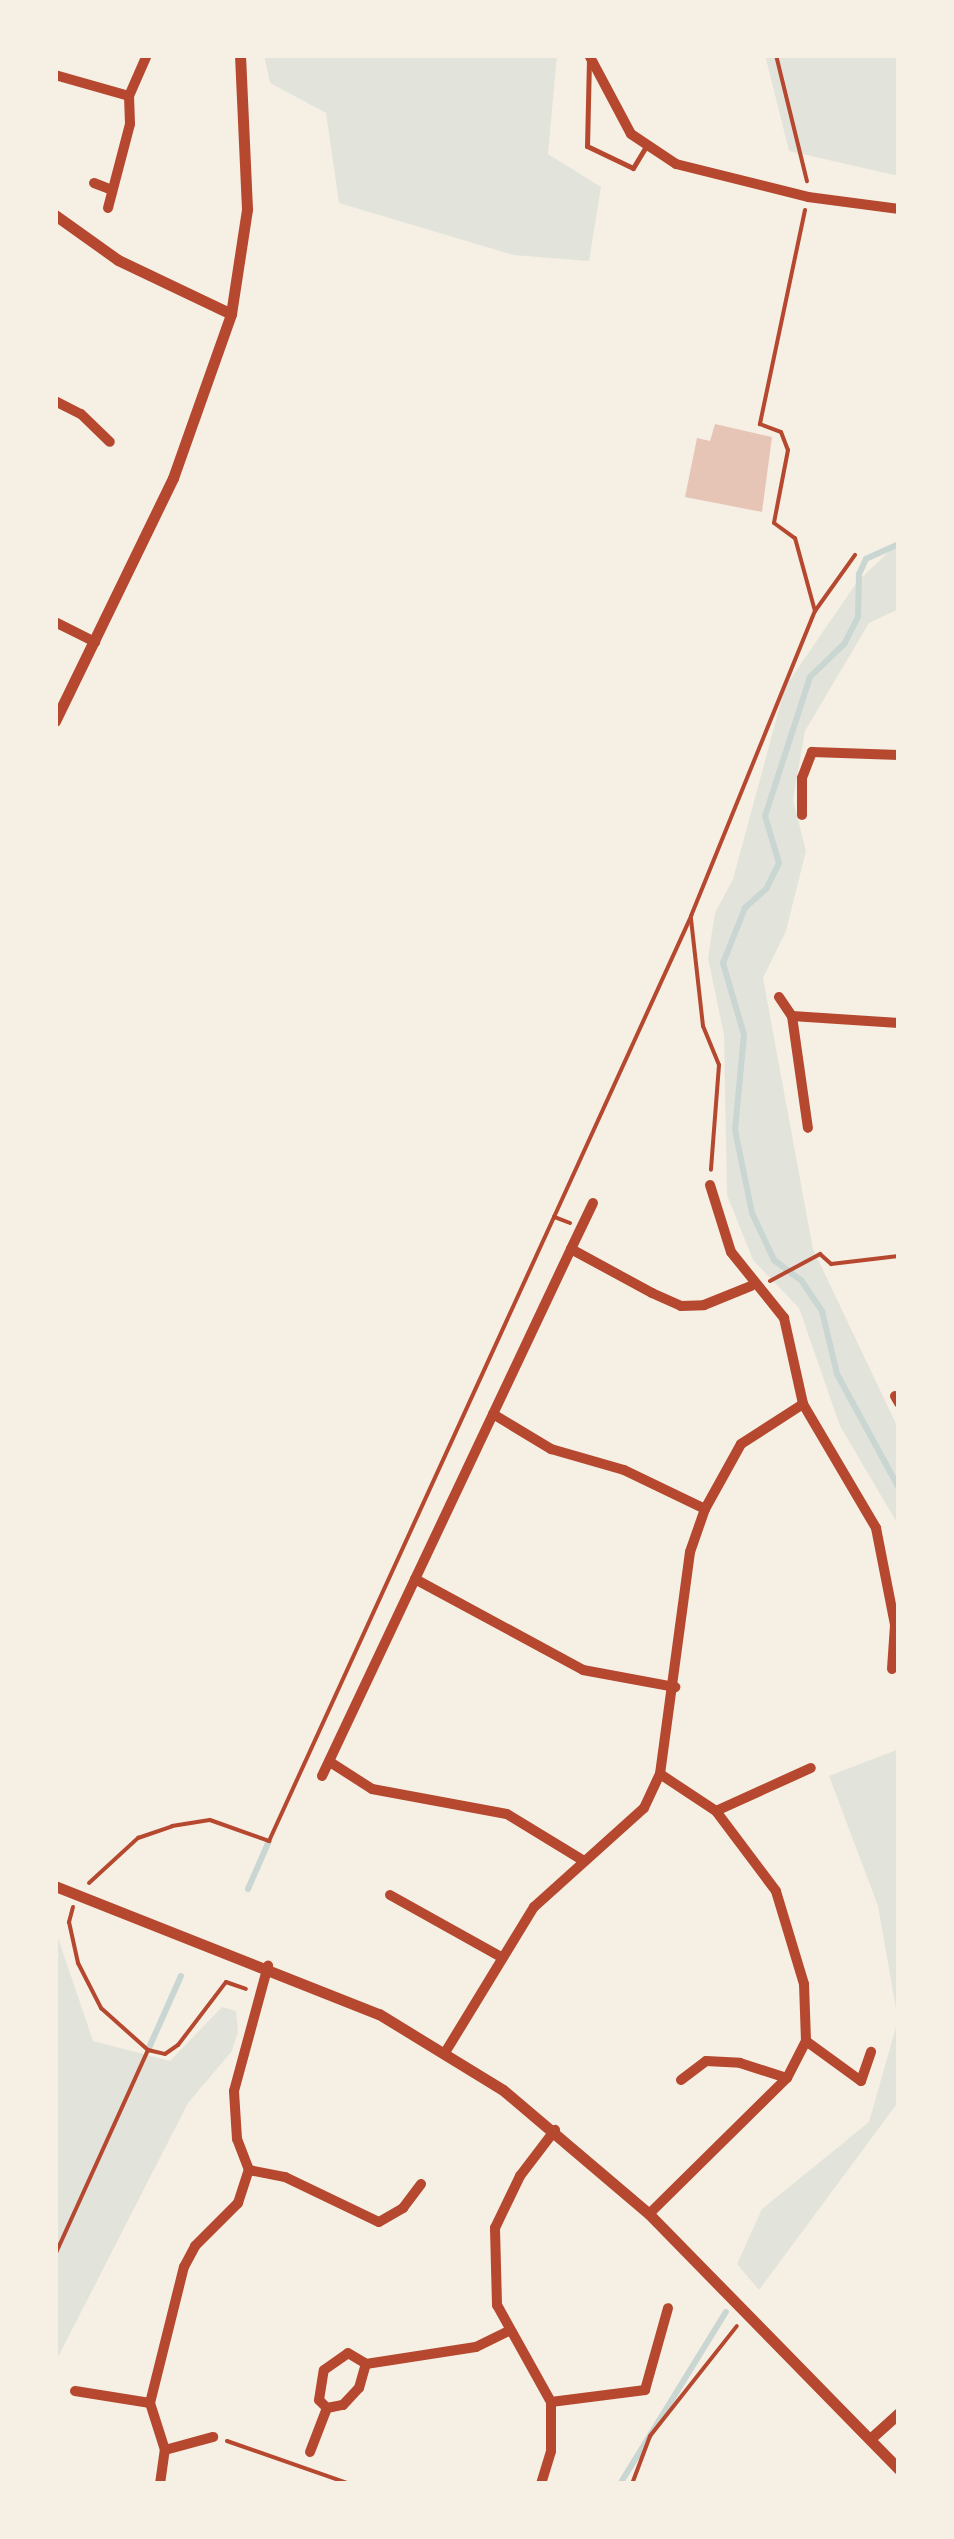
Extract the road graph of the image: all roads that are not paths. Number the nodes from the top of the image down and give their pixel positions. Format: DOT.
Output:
graph roads {
  1 [pos="147,55"];
  2 [pos="240,55"];
  3 [pos="589,55"];
  4 [pos="55,75"];
  5 [pos="129,96"];
  6 [pos="645,148"];
  7 [pos="94,182"];
  8 [pos="112,190"];
  9 [pos="108,208"];
  10 [pos="899,210"];
  11 [pos="55,215"];
  12 [pos="231,314"];
  13 [pos="55,401"];
  14 [pos="110,442"];
  15 [pos="55,622"];
  16 [pos="95,642"];
  17 [pos="55,721"];
  18 [pos="899,754"];
  19 [pos="802,814"];
  20 [pos="779,997"];
  21 [pos="792,1016"];
  22 [pos="899,1023"];
  23 [pos="808,1128"];
  24 [pos="710,1185"];
  25 [pos="592,1203"];
  26 [pos="571,1248"];
  27 [pos="754,1288"];
  28 [pos="803,1404"];
  29 [pos="493,1414"];
  30 [pos="705,1508"];
  31 [pos="415,1580"];
  32 [pos="892,1669"];
  33 [pos="674,1687"];
  34 [pos="330,1762"];
  35 [pos="811,1768"];
  36 [pos="660,1774"];
  37 [pos="322,1776"];
  38 [pos="716,1810"];
  39 [pos="584,1861"];
  40 [pos="55,1886"];
  41 [pos="390,1895"];
  42 [pos="500,1957"];
  43 [pos="268,1966"];
  44 [pos="806,2040"];
  45 [pos="446,2051"];
  46 [pos="870,2052"];
  47 [pos="787,2078"];
  48 [pos="681,2080"];
  49 [pos="555,2130"];
  50 [pos="249,2170"];
  51 [pos="421,2184"];
  52 [pos="650,2214"];
  53 [pos="668,2308"];
  54 [pos="508,2332"];
  55 [pos="366,2364"];
  56 [pos="75,2391"];
  57 [pos="552,2402"];
  58 [pos="150,2403"];
  59 [pos="327,2408"];
  60 [pos="899,2413"];
  61 [pos="213,2436"];
  62 [pos="870,2439"];
  63 [pos="165,2450"];
  64 [pos="310,2452"];
  65 [pos="899,2469"];
  66 [pos="160,2484"];
  67 [pos="541,2484"];
  1 -- 5 [label="street"];
  2 -- 12 [label="street"];
  3 -- 6 [label="street"];
  3 -- 6 [label="lane"];
  4 -- 5 [label="street"];
  5 -- 8 [label="street"];
  6 -- 10 [label="street"];
  7 -- 8 [label="street"];
  8 -- 9 [label="street"];
  11 -- 12 [label="street"];
  12 -- 16 [label="street"];
  13 -- 14 [label="street"];
  15 -- 16 [label="street"];
  16 -- 17 [label="street"];
  18 -- 19 [label="street"];
  20 -- 21 [label="street"];
  21 -- 22 [label="street"];
  21 -- 23 [label="street"];
  24 -- 27 [label="street"];
  25 -- 26 [label="street"];
  26 -- 27 [label="street"];
  26 -- 29 [label="street"];
  27 -- 28 [label="street"];
  28 -- 30 [label="street"];
  28 -- 32 [label="street"];
  29 -- 30 [label="street"];
  29 -- 31 [label="street"];
  30 -- 33 [label="street"];
  31 -- 33 [label="street"];
  31 -- 34 [label="street"];
  33 -- 36 [label="street"];
  34 -- 37 [label="street"];
  34 -- 39 [label="street"];
  35 -- 38 [label="street"];
  36 -- 38 [label="street"];
  36 -- 39 [label="street"];
  38 -- 44 [label="street"];
  39 -- 42 [label="street"];
  40 -- 43 [label="street"];
  41 -- 42 [label="street"];
  42 -- 45 [label="street"];
  43 -- 45 [label="street"];
  43 -- 50 [label="street"];
  44 -- 46 [label="street"];
  44 -- 47 [label="street"];
  45 -- 49 [label="street"];
  47 -- 48 [label="street"];
  47 -- 52 [label="street"];
  49 -- 52 [label="street"];
  49 -- 54 [label="street"];
  50 -- 51 [label="street"];
  50 -- 58 [label="street"];
  52 -- 62 [label="street"];
  53 -- 57 [label="street"];
  54 -- 55 [label="street"];
  54 -- 57 [label="street"];
  55 -- 59 [label="street"];
  55 -- 59 [label="street"];
  56 -- 58 [label="street"];
  57 -- 67 [label="street"];
  58 -- 63 [label="street"];
  59 -- 64 [label="street"];
  60 -- 62 [label="street"];
  61 -- 63 [label="street"];
  62 -- 65 [label="street"];
  63 -- 66 [label="street"];
}
